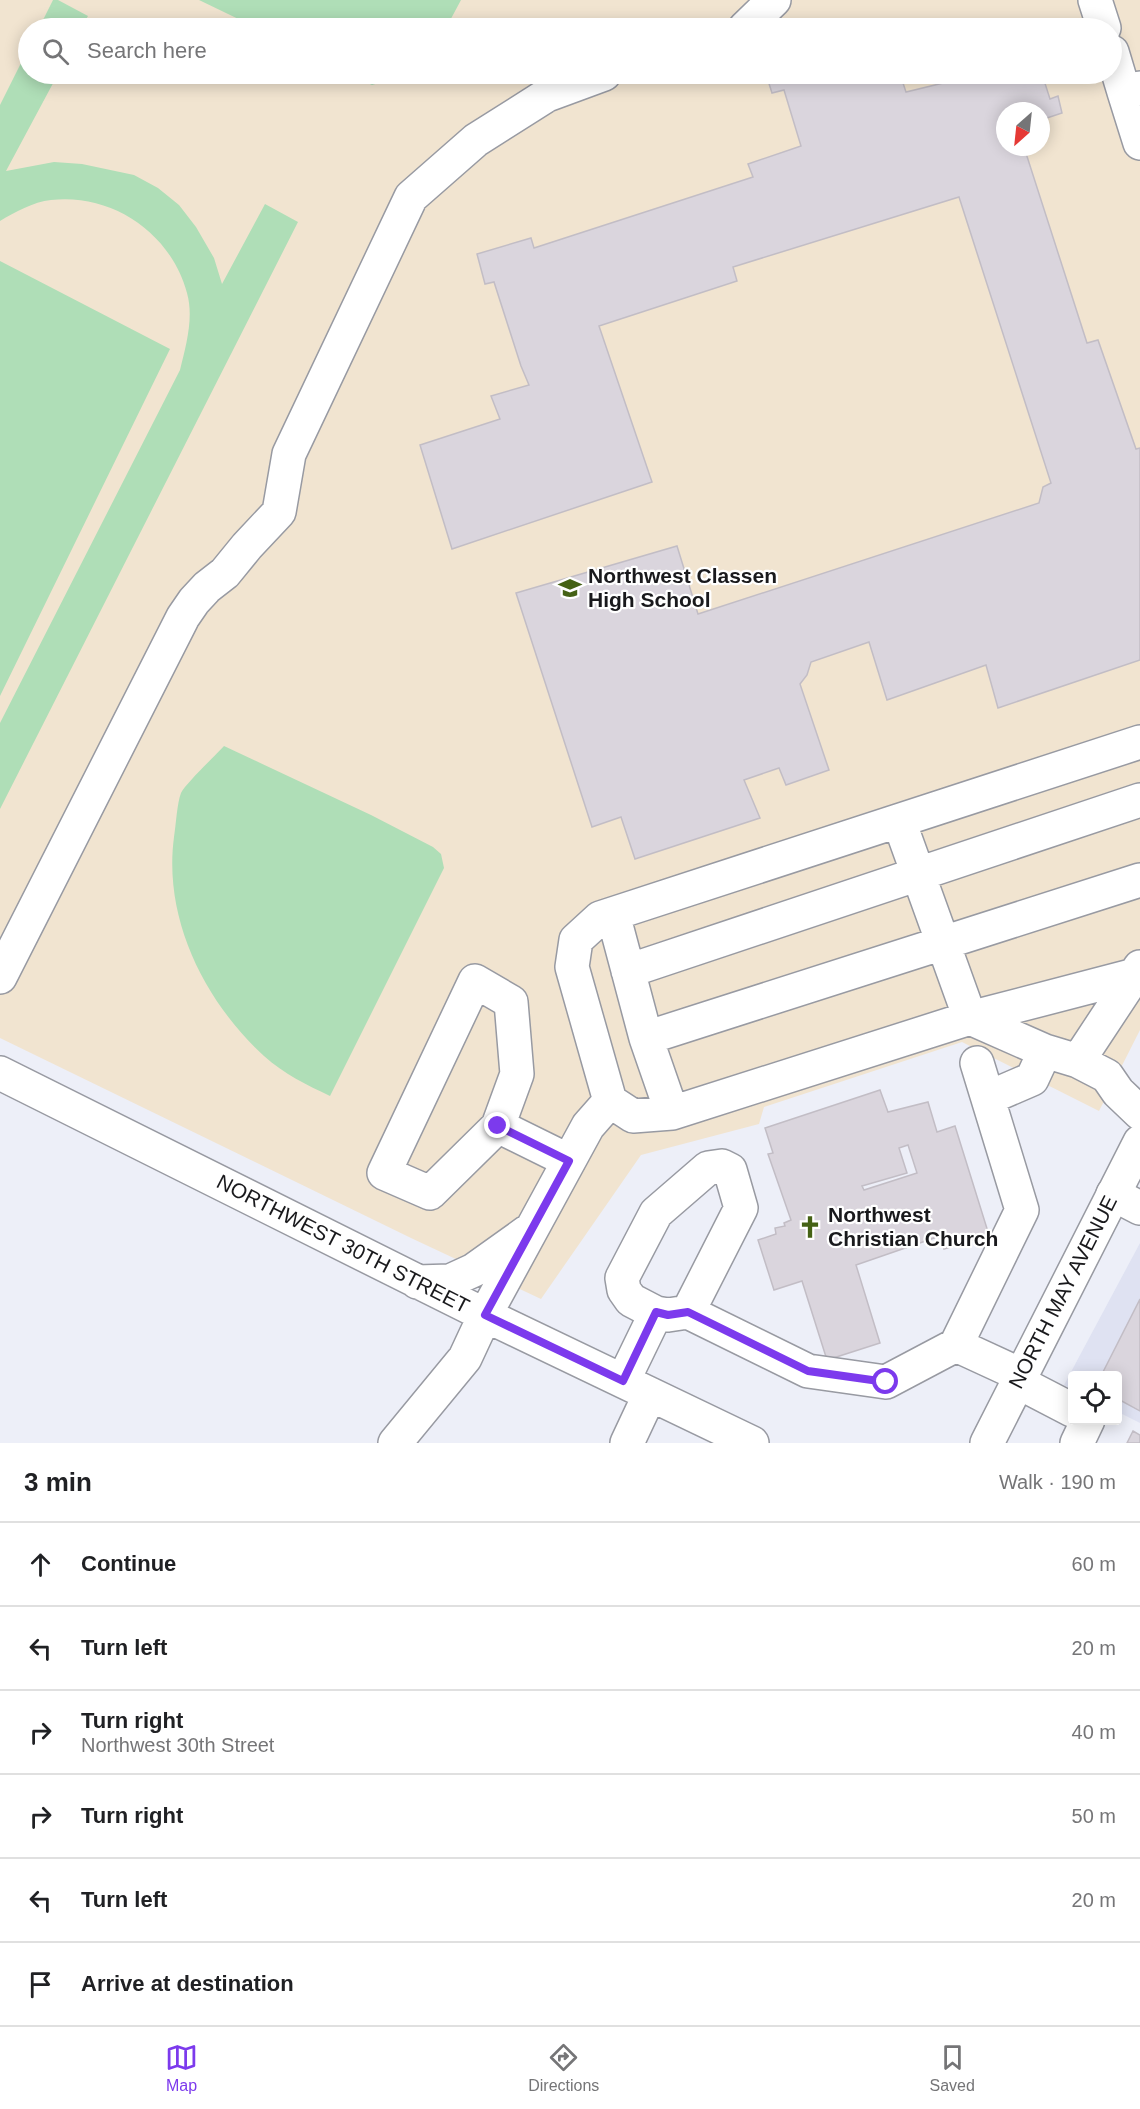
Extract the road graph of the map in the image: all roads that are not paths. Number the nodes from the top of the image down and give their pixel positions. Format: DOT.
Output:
graph roads {
  1 [pos="774,0"];
  2 [pos="1095,0"];
  3 [pos="755,18"];
  4 [pos="1101,18"];
  5 [pos="1122,71"];
  6 [pos="577,84"];
  7 [pos="1132,90"];
  8 [pos="1140,143"];
  9 [pos="1138,748"];
  10 [pos="1140,800"];
  11 [pos="899,820"];
  12 [pos="919,875"];
  13 [pos="1140,880"];
  14 [pos="612,914"];
  15 [pos="943,943"];
  16 [pos="628,971"];
  17 [pos="1138,971"];
  18 [pos="0,977"];
  19 [pos="970,1018"];
  20 [pos="646,1038"];
  21 [pos="1045,1051"];
  22 [pos="1078,1061"];
  23 [pos="977,1064"];
  24 [pos="0,1073"];
  25 [pos="988,1098"];
  26 [pos="610,1101"];
  27 [pos="672,1113"];
  28 [pos="1140,1113"];
  29 [pos="498,1126"];
  30 [pos="1140,1142"];
  31 [pos="569,1161"];
  32 [pos="1127,1201"];
  33 [pos="533,1227"];
  34 [pos="417,1282"];
  35 [pos="656,1312"];
  36 [pos="688,1312"];
  37 [pos="485,1315"];
  38 [pos="956,1345"];
  39 [pos="1019,1379"];
  40 [pos="636,1388"];
  41 [pos="1068,1408"];
  42 [pos="1086,1425"];
  43 [pos="395,1443"];
  44 [pos="627,1443"];
  45 [pos="752,1443"];
  46 [pos="987,1443"];
  47 [pos="1077,1443"];
  1 -- 3 [label="street"];
  2 -- 4 [label="street"];
  5 -- 7 [label="street"];
  6 -- 18 [label="street"];
  7 -- 8 [label="street"];
  9 -- 11 [label="street"];
  10 -- 12 [label="street"];
  11 -- 12 [label="street"];
  11 -- 14 [label="street"];
  12 -- 15 [label="street"];
  12 -- 16 [label="street"];
  13 -- 15 [label="street"];
  14 -- 16 [label="street"];
  14 -- 26 [label="street"];
  15 -- 19 [label="street"];
  15 -- 20 [label="street"];
  16 -- 20 [label="street"];
  17 -- 19 [label="street"];
  17 -- 22 [label="street"];
  19 -- 21 [label="street"];
  19 -- 27 [label="street"];
  20 -- 27 [label="street"];
  21 -- 22 [label="street"];
  21 -- 25 [label="street"];
  22 -- 28 [label="street"];
  23 -- 25 [label="street"];
  24 -- 34 [label="street, NORTHWEST 30TH STREET"];
  25 -- 38 [label="street"];
  26 -- 27 [label="street"];
  26 -- 31 [label="street"];
  29 -- 29 [label="street"];
  29 -- 31 [label="street"];
  30 -- 32 [label="street, NORTH MAY AVENUE"];
  31 -- 33 [label="street"];
  32 -- 39 [label="street, NORTH MAY AVENUE"];
  33 -- 34 [label="street"];
  33 -- 37 [label="street"];
  34 -- 37 [label="street, NORTHWEST 30TH STREET"];
  35 -- 36 [label="street"];
  35 -- 36 [label="street"];
  35 -- 40 [label="street"];
  36 -- 38 [label="street"];
  37 -- 40 [label="street, NORTHWEST 30TH STREET"];
  37 -- 43 [label="street"];
  38 -- 39 [label="street"];
  39 -- 41 [label="street"];
  39 -- 46 [label="street, NORTH MAY AVENUE"];
  40 -- 44 [label="street"];
  40 -- 45 [label="street, NORTHWEST 30TH STREET"];
  42 -- 47 [label="street"];
}
